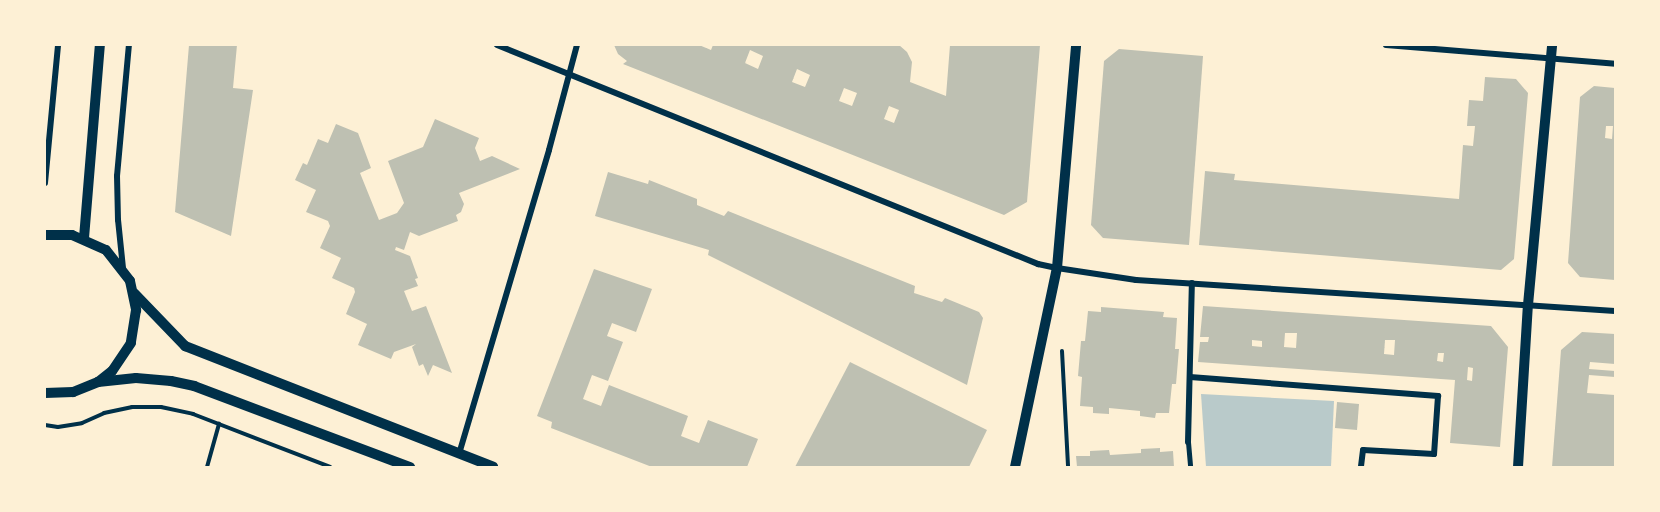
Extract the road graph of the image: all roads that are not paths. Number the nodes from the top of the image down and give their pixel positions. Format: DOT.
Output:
graph roads {
  1 [pos="58,45"];
  2 [pos="100,45"];
  3 [pos="129,45"];
  4 [pos="497,45"];
  5 [pos="577,45"];
  6 [pos="1076,45"];
  7 [pos="1386,45"];
  8 [pos="1552,45"];
  9 [pos="1551,59"];
  10 [pos="1615,63"];
  11 [pos="569,74"];
  12 [pos="45,183"];
  13 [pos="45,235"];
  14 [pos="84,238"];
  15 [pos="1057,268"];
  16 [pos="123,269"];
  17 [pos="1192,283"];
  18 [pos="134,293"];
  19 [pos="1528,305"];
  20 [pos="1615,311"];
  21 [pos="1190,377"];
  22 [pos="98,382"];
  23 [pos="45,393"];
  24 [pos="1188,442"];
  25 [pos="459,454"];
  26 [pos="410,467"];
  27 [pos="493,467"];
  28 [pos="1015,467"];
  29 [pos="1190,467"];
  30 [pos="1361,467"];
  31 [pos="1518,467"];
  1 -- 12 [label="street"];
  2 -- 14 [label="street"];
  3 -- 16 [label="street"];
  4 -- 11 [label="street"];
  5 -- 11 [label="street"];
  6 -- 15 [label="street"];
  7 -- 9 [label="street"];
  8 -- 9 [label="street"];
  9 -- 10 [label="street"];
  9 -- 19 [label="street"];
  11 -- 15 [label="street"];
  11 -- 25 [label="street"];
  13 -- 14 [label="street"];
  14 -- 16 [label="street"];
  15 -- 17 [label="street"];
  15 -- 28 [label="street"];
  16 -- 18 [label="street"];
  17 -- 19 [label="street"];
  17 -- 21 [label="street"];
  18 -- 22 [label="street"];
  18 -- 25 [label="street"];
  19 -- 20 [label="street"];
  19 -- 31 [label="street"];
  21 -- 24 [label="street"];
  21 -- 30 [label="street"];
  22 -- 23 [label="street"];
  22 -- 26 [label="street"];
  24 -- 29 [label="street"];
  25 -- 27 [label="street"];
}
